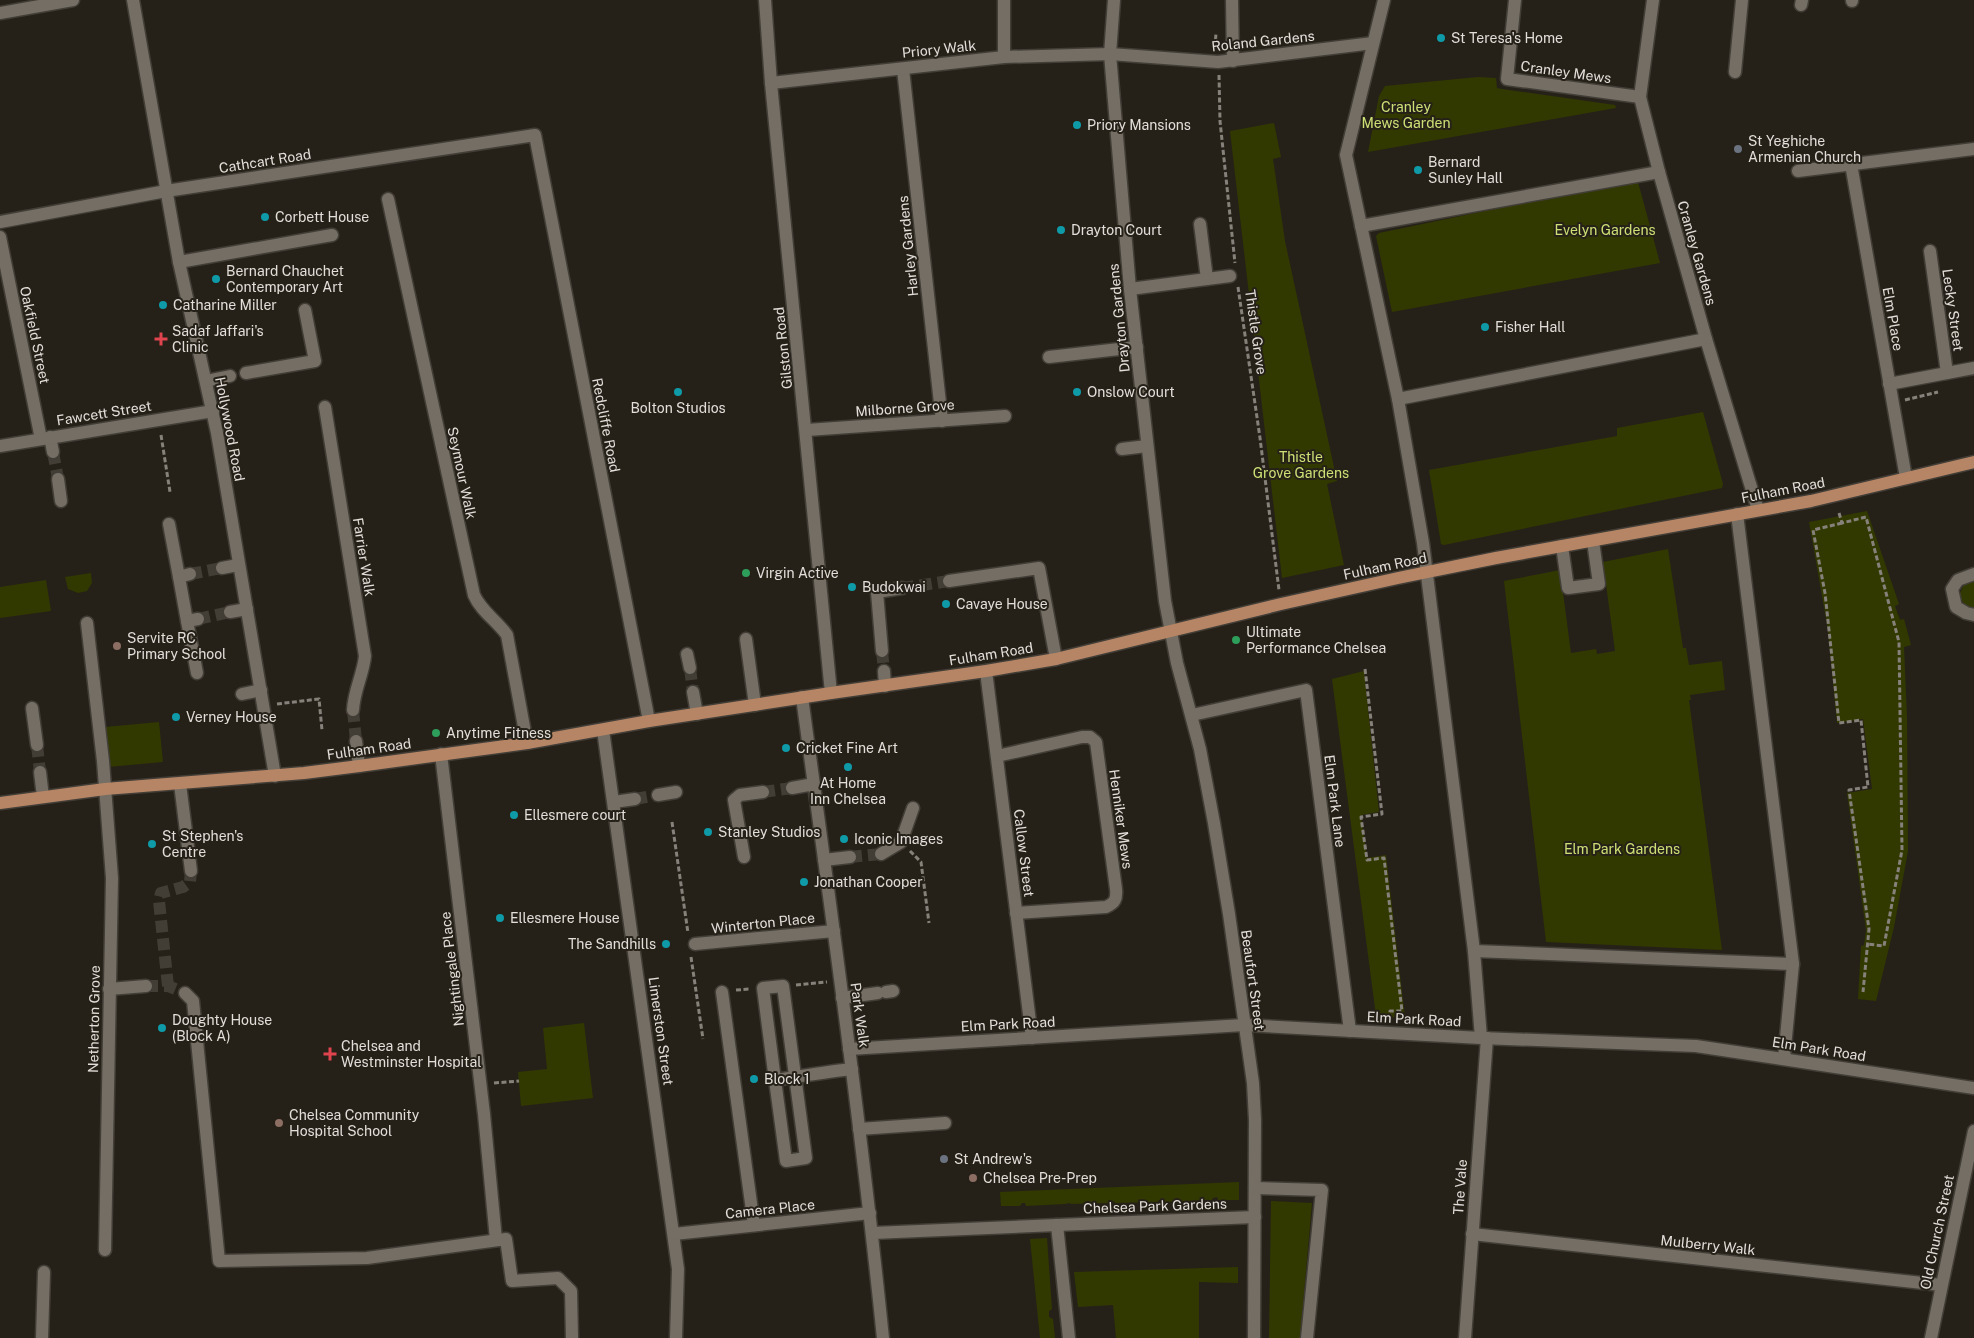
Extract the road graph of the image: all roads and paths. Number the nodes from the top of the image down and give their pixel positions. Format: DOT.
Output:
graph roads {
  1 [pos="73,0"];
  2 [pos="133,0"];
  3 [pos="765,0"];
  4 [pos="1004,0"];
  5 [pos="1114,0"];
  6 [pos="1232,0"];
  7 [pos="1384,0"];
  8 [pos="1515,0"];
  9 [pos="1653,0"];
  10 [pos="1742,0"];
  11 [pos="0,13"];
  12 [pos="1373,43"];
  13 [pos="1110,54"];
  14 [pos="1004,57"];
  15 [pos="1233,61"];
  16 [pos="1218,62"];
  17 [pos="903,68"];
  18 [pos="1735,72"];
  19 [pos="772,83"];
  20 [pos="1640,97"];
  21 [pos="535,135"];
  22 [pos="1974,149"];
  23 [pos="1851,164"];
  24 [pos="1798,171"];
  25 [pos="1659,172"];
  26 [pos="166,191"];
  27 [pos="388,199"];
  28 [pos="0,222"];
  29 [pos="1200,224"];
  30 [pos="1361,226"];
  31 [pos="332,235"];
  32 [pos="0,237"];
  33 [pos="1930,251"];
  34 [pos="179,262"];
  35 [pos="1235,275"];
  36 [pos="1206,279"];
  37 [pos="1130,289"];
  38 [pos="305,310"];
  39 [pos="1706,339"];
  40 [pos="1137,347"];
  41 [pos="1049,357"];
  42 [pos="1974,368"];
  43 [pos="246,374"];
  44 [pos="1947,374"];
  45 [pos="230,376"];
  46 [pos="206,382"];
  47 [pos="1889,384"];
  48 [pos="1398,399"];
  49 [pos="325,407"];
  50 [pos="213,410"];
  51 [pos="1005,416"];
  52 [pos="158,419"];
  53 [pos="942,421"];
  54 [pos="807,430"];
  55 [pos="46,438"];
  56 [pos="0,446"];
  57 [pos="1147,446"];
  58 [pos="1122,449"];
  59 [pos="53,452"];
  60 [pos="1974,462"];
  61 [pos="1906,478"];
  62 [pos="58,479"];
  63 [pos="170,492"];
  64 [pos="60,501"];
  65 [pos="1758,510"];
  66 [pos="1840,513"];
  67 [pos="1737,514"];
  68 [pos="1842,523"];
  69 [pos="168,524"];
  70 [pos="1593,541"];
  71 [pos="1562,546"];
  72 [pos="238,565"];
  73 [pos="222,568"];
  74 [pos="1426,573"];
  75 [pos="1974,574"];
  76 [pos="949,581"];
  77 [pos="902,588"];
  78 [pos="1280,604"];
  79 [pos="247,610"];
  80 [pos="230,612"];
  81 [pos="1974,615"];
  82 [pos="87,623"];
  83 [pos="1170,632"];
  84 [pos="746,639"];
  85 [pos="882,652"];
  86 [pos="687,654"];
  87 [pos="1056,659"];
  88 [pos="690,668"];
  89 [pos="1365,669"];
  90 [pos="884,671"];
  91 [pos="986,671"];
  92 [pos="197,673"];
  93 [pos="885,686"];
  94 [pos="261,690"];
  95 [pos="693,692"];
  96 [pos="832,693"];
  97 [pos="242,694"];
  98 [pos="802,697"];
  99 [pos="287,703"];
  100 [pos="755,705"];
  101 [pos="32,708"];
  102 [pos="353,710"];
  103 [pos="697,714"];
  104 [pos="1192,715"];
  105 [pos="649,721"];
  106 [pos="322,730"];
  107 [pos="603,730"];
  108 [pos="356,741"];
  109 [pos="527,743"];
  110 [pos="36,745"];
  111 [pos="441,754"];
  112 [pos="997,756"];
  113 [pos="359,766"];
  114 [pos="40,772"];
  115 [pos="275,776"];
  116 [pos="180,784"];
  117 [pos="814,784"];
  118 [pos="792,788"];
  119 [pos="105,789"];
  120 [pos="676,792"];
  121 [pos="763,792"];
  122 [pos="658,795"];
  123 [pos="43,797"];
  124 [pos="635,799"];
  125 [pos="0,802"];
  126 [pos="614,802"];
  127 [pos="913,808"];
  128 [pos="901,842"];
  129 [pos="881,854"];
  130 [pos="744,857"];
  131 [pos="850,857"];
  132 [pos="824,860"];
  133 [pos="191,871"];
  134 [pos="1016,913"];
  135 [pos="929,923"];
  136 [pos="834,931"];
  137 [pos="695,944"];
  138 [pos="1866,944"];
  139 [pos="1474,951"];
  140 [pos="1793,964"];
  141 [pos="840,982"];
  142 [pos="146,986"];
  143 [pos="783,986"];
  144 [pos="109,988"];
  145 [pos="763,988"];
  146 [pos="722,992"];
  147 [pos="886,992"];
  148 [pos="1863,992"];
  149 [pos="185,993"];
  150 [pos="842,998"];
  151 [pos="1244,1025"];
  152 [pos="1350,1031"];
  153 [pos="1391,1033"];
  154 [pos="1032,1038"];
  155 [pos="1484,1038"];
  156 [pos="850,1049"];
  157 [pos="1784,1058"];
  158 [pos="852,1068"];
  159 [pos="794,1077"];
  160 [pos="776,1080"];
  161 [pos="519,1081"];
  162 [pos="509,1082"];
  163 [pos="1974,1088"];
  164 [pos="945,1123"];
  165 [pos="859,1129"];
  166 [pos="1974,1131"];
  167 [pos="1970,1164"];
  168 [pos="1255,1188"];
  169 [pos="870,1213"];
  170 [pos="1255,1217"];
  171 [pos="754,1225"];
  172 [pos="1057,1225"];
  173 [pos="873,1233"];
  174 [pos="674,1234"];
  175 [pos="1472,1234"];
  176 [pos="496,1240"];
  177 [pos="105,1250"];
  178 [pos="44,1272"];
  179 [pos="1941,1285"];
  180 [pos="42,1338"];
  181 [pos="572,1338"];
  182 [pos="676,1338"];
  183 [pos="883,1338"];
  184 [pos="1069,1338"];
  185 [pos="1254,1338"];
  186 [pos="1307,1338"];
  187 [pos="1465,1338"];
  188 [pos="1931,1338"];
  1 -- 11 [label="street"];
  2 -- 26 [label="street, Hollywood Road"];
  3 -- 19 [label="street, Gilston Road"];
  4 -- 14 [label="street"];
  5 -- 13 [label="street, Drayton Gardens"];
  6 -- 15 [label="street"];
  7 -- 12 [label="street"];
  8 -- 20 [label="street, Cranley Mews"];
  9 -- 20 [label="street, Cranley Gardens"];
  10 -- 18 [label="street"];
  12 -- 15 [label="street, Roland Gardens"];
  12 -- 30 [label="street"];
  13 -- 14 [label="street, Priory Walk"];
  13 -- 16 [label="street, Roland Gardens"];
  13 -- 37 [label="street, Drayton Gardens"];
  14 -- 17 [label="street, Priory Walk"];
  15 -- 16 [label="street, Roland Gardens"];
  16 -- 35 [label="path, Thistle Grove"];
  17 -- 19 [label="street, Priory Walk"];
  17 -- 53 [label="street, Harley Gardens"];
  19 -- 54 [label="street, Gilston Road"];
  20 -- 25 [label="street, Cranley Gardens"];
  21 -- 26 [label="street, Cathcart Road"];
  21 -- 105 [label="street, Redcliffe Road"];
  22 -- 23 [label="street"];
  23 -- 24 [label="street"];
  23 -- 47 [label="street, Elm Place"];
  25 -- 30 [label="street"];
  25 -- 39 [label="street, Cranley Gardens"];
  26 -- 28 [label="street, Cathcart Road"];
  26 -- 34 [label="street, Hollywood Road"];
  27 -- 109 [label="street, Seymour Walk"];
  29 -- 36 [label="street"];
  30 -- 48 [label="street"];
  31 -- 34 [label="street"];
  32 -- 55 [label="street, Oakfield Street"];
  33 -- 44 [label="street, Lecky Street"];
  34 -- 46 [label="street, Hollywood Road"];
  35 -- 36 [label="street"];
  35 -- 78 [label="path, Thistle Grove"];
  36 -- 37 [label="street"];
  37 -- 40 [label="street, Drayton Gardens"];
  38 -- 43 [label="street"];
  39 -- 48 [label="street"];
  39 -- 65 [label="street, Cranley Gardens"];
  40 -- 41 [label="street"];
  40 -- 57 [label="street, Drayton Gardens"];
  42 -- 44 [label="street, Lecky Street"];
  44 -- 47 [label="street, Lecky Street"];
  45 -- 46 [label="street"];
  46 -- 50 [label="street, Hollywood Road"];
  47 -- 61 [label="street, Elm Place"];
  48 -- 74 [label="street"];
  49 -- 102 [label="street, Farrier Walk"];
  50 -- 52 [label="street, Fawcett Street"];
  50 -- 72 [label="street, Hollywood Road"];
  51 -- 53 [label="street, Milborne Grove"];
  52 -- 55 [label="street, Fawcett Street"];
  52 -- 63 [label="path"];
  53 -- 54 [label="street, Milborne Grove"];
  54 -- 96 [label="street, Gilston Road"];
  55 -- 56 [label="street, Fawcett Street"];
  55 -- 59 [label="street, Oakfield Street"];
  57 -- 58 [label="street"];
  57 -- 83 [label="street, Drayton Gardens"];
  60 -- 61 [label="main road, Fulham Road"];
  61 -- 65 [label="main road, Fulham Road"];
  62 -- 64 [label="street"];
  65 -- 67 [label="main road, Fulham Road"];
  66 -- 68 [label="path"];
  67 -- 70 [label="main road, Fulham Road"];
  67 -- 140 [label="street"];
  68 -- 138 [label="path"];
  68 -- 138 [label="path"];
  69 -- 92 [label="street"];
  70 -- 71 [label="main road, Fulham Road"];
  70 -- 71 [label="street"];
  71 -- 74 [label="main road, Fulham Road"];
  72 -- 73 [label="street"];
  72 -- 79 [label="street, Hollywood Road"];
  74 -- 78 [label="main road, Fulham Road"];
  74 -- 139 [label="street"];
  75 -- 81 [label="street"];
  76 -- 87 [label="street"];
  77 -- 85 [label="street"];
  78 -- 83 [label="main road, Fulham Road"];
  79 -- 80 [label="street"];
  79 -- 94 [label="street, Hollywood Road"];
  82 -- 119 [label="street, Netherton Grove"];
  83 -- 87 [label="main road, Fulham Road"];
  83 -- 104 [label="street, Beaufort Street"];
  84 -- 100 [label="street"];
  86 -- 88 [label="street"];
  87 -- 91 [label="main road, Fulham Road"];
  89 -- 153 [label="path"];
  90 -- 93 [label="street"];
  91 -- 93 [label="main road, Fulham Road"];
  91 -- 112 [label="street, Callow Street"];
  93 -- 96 [label="main road, Fulham Road"];
  94 -- 97 [label="street"];
  94 -- 115 [label="street, Hollywood Road"];
  95 -- 103 [label="street"];
  96 -- 98 [label="main road, Fulham Road"];
  98 -- 100 [label="main road, Fulham Road"];
  98 -- 117 [label="street, Park Walk"];
  99 -- 106 [label="path"];
  100 -- 103 [label="main road, Fulham Road"];
  101 -- 110 [label="street"];
  103 -- 105 [label="main road, Fulham Road"];
  104 -- 151 [label="street, Beaufort Street"];
  104 -- 152 [label="street, Elm Park Lane"];
  105 -- 107 [label="main road, Fulham Road"];
  107 -- 109 [label="main road, Fulham Road"];
  107 -- 126 [label="street, Limerston Street"];
  108 -- 113 [label="street"];
  109 -- 111 [label="main road, Fulham Road"];
  111 -- 113 [label="main road, Fulham Road"];
  111 -- 176 [label="street, Nightingale Place"];
  112 -- 134 [label="street, Callow Street"];
  112 -- 134 [label="street, Henniker Mews"];
  113 -- 115 [label="main road, Fulham Road"];
  114 -- 123 [label="street"];
  115 -- 116 [label="main road, Fulham Road"];
  116 -- 119 [label="main road, Fulham Road"];
  116 -- 133 [label="street"];
  117 -- 118 [label="street"];
  117 -- 132 [label="street, Park Walk"];
  119 -- 123 [label="main road, Fulham Road"];
  119 -- 144 [label="street, Netherton Grove"];
  120 -- 122 [label="street"];
  121 -- 130 [label="street"];
  123 -- 125 [label="main road, Fulham Road"];
  124 -- 126 [label="street"];
  126 -- 174 [label="street, Limerston Street"];
  127 -- 128 [label="street"];
  128 -- 129 [label="street"];
  128 -- 135 [label="path"];
  131 -- 132 [label="street"];
  132 -- 136 [label="street, Park Walk"];
  134 -- 154 [label="street, Callow Street"];
  136 -- 137 [label="street, Winterton Place"];
  136 -- 141 [label="street, Park Walk"];
  138 -- 148 [label="path"];
  139 -- 140 [label="street"];
  139 -- 155 [label="street"];
  140 -- 157 [label="street"];
  141 -- 143 [label="path"];
  141 -- 150 [label="street, Park Walk"];
  142 -- 144 [label="street"];
  143 -- 145 [label="street"];
  143 -- 159 [label="street"];
  144 -- 177 [label="street, Netherton Grove"];
  145 -- 146 [label="path"];
  145 -- 160 [label="street"];
  146 -- 171 [label="street"];
  147 -- 150 [label="street"];
  149 -- 176 [label="street"];
  150 -- 156 [label="street, Park Walk"];
  151 -- 152 [label="street, Elm Park Road"];
  151 -- 154 [label="street, Elm Park Road"];
  151 -- 168 [label="street, Beaufort Street"];
  152 -- 153 [label="street, Elm Park Road"];
  153 -- 155 [label="street, Elm Park Road"];
  154 -- 156 [label="street, Elm Park Road"];
  155 -- 157 [label="street, Elm Park Road"];
  155 -- 175 [label="street, The Vale"];
  156 -- 158 [label="street, Park Walk"];
  157 -- 163 [label="street, Elm Park Road"];
  158 -- 159 [label="street"];
  158 -- 165 [label="street, Park Walk"];
  159 -- 160 [label="street"];
  159 -- 160 [label="street"];
  161 -- 162 [label="path"];
  164 -- 165 [label="street"];
  165 -- 169 [label="street, Park Walk"];
  166 -- 167 [label="street, Old Church Street"];
  167 -- 179 [label="street, Old Church Street"];
  168 -- 170 [label="street, Beaufort Street"];
  168 -- 186 [label="street"];
  169 -- 171 [label="street, Camera Place"];
  169 -- 173 [label="street, Park Walk"];
  170 -- 172 [label="street, Chelsea Park Gardens"];
  170 -- 185 [label="street, Beaufort Street"];
  171 -- 174 [label="street, Camera Place"];
  172 -- 173 [label="street, Chelsea Park Gardens"];
  172 -- 184 [label="street"];
  173 -- 183 [label="street, Park Walk"];
  174 -- 182 [label="street, Limerston Street"];
  175 -- 179 [label="street, Mulberry Walk"];
  175 -- 187 [label="street, The Vale"];
  176 -- 181 [label="street"];
  178 -- 180 [label="street"];
  179 -- 188 [label="street, Old Church Street"];
}
